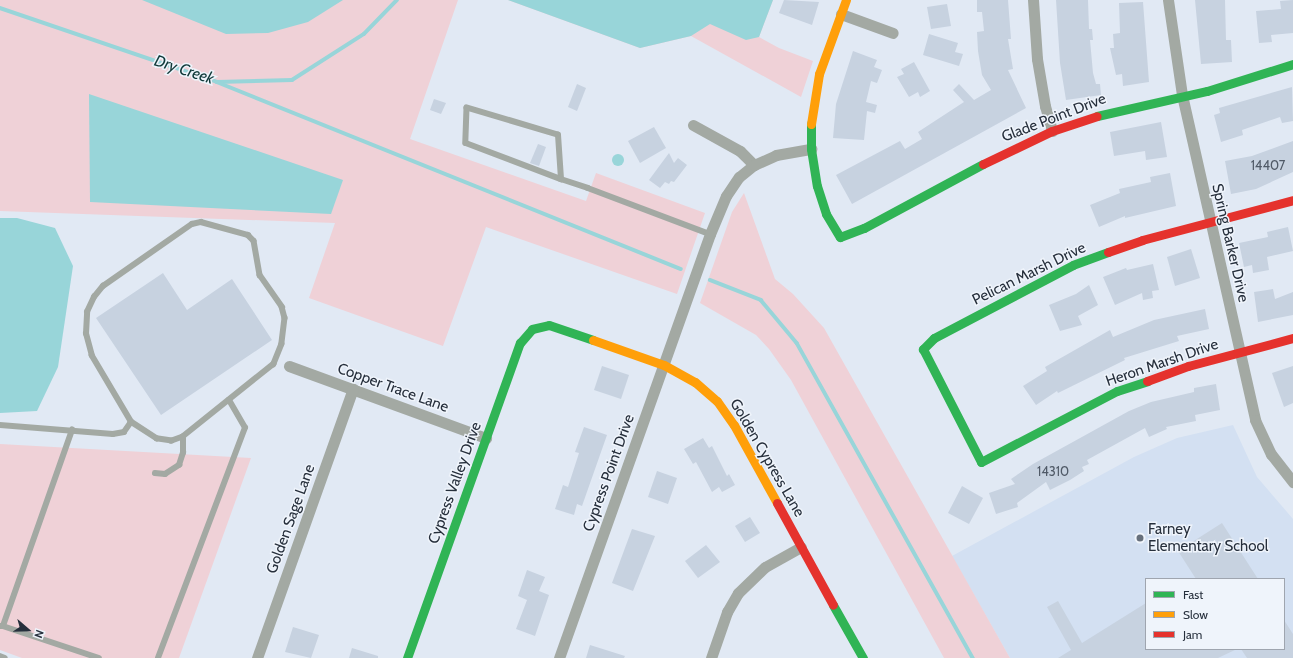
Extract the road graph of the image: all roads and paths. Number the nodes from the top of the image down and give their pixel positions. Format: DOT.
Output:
graph roads {
  1 [pos="846,0"];
  2 [pos="1033,0"];
  3 [pos="1168,0"];
  4 [pos="841,14"];
  5 [pos="893,33"];
  6 [pos="1293,64"];
  7 [pos="1182,95"];
  8 [pos="693,125"];
  9 [pos="1052,131"];
  10 [pos="811,149"];
  11 [pos="754,165"];
  12 [pos="561,179"];
  13 [pos="1293,200"];
  14 [pos="1210,224"];
  15 [pos="710,234"];
  16 [pos="540,326"];
  17 [pos="1293,338"];
  18 [pos="1240,352"];
  19 [pos="664,365"];
  20 [pos="289,366"];
  21 [pos="353,390"];
  22 [pos="229,400"];
  23 [pos="131,422"];
  24 [pos="0,425"];
  25 [pos="72,430"];
  26 [pos="183,437"];
  27 [pos="486,438"];
  28 [pos="981,462"];
  29 [pos="156,473"];
  30 [pos="1293,482"];
  31 [pos="801,546"];
  32 [pos="2,626"];
  33 [pos="0,656"];
  34 [pos="6,658"];
  35 [pos="99,658"];
  36 [pos="158,658"];
  37 [pos="257,658"];
  38 [pos="406,658"];
  39 [pos="559,658"];
  40 [pos="711,658"];
  41 [pos="863,658"];
  1 -- 4 [label="street"];
  2 -- 9 [label="street"];
  3 -- 7 [label="street, Spring Barker Drive"];
  4 -- 5 [label="street"];
  4 -- 10 [label="street"];
  6 -- 7 [label="street, Glade Point Drive"];
  7 -- 9 [label="street, Glade Point Drive"];
  7 -- 14 [label="street, Spring Barker Drive"];
  8 -- 11 [label="street"];
  9 -- 10 [label="street, Glade Point Drive"];
  10 -- 11 [label="street"];
  11 -- 15 [label="street"];
  12 -- 12 [label="lane"];
  12 -- 15 [label="lane"];
  13 -- 14 [label="street, Pelican Marsh Drive"];
  14 -- 18 [label="street, Spring Barker Drive"];
  14 -- 28 [label="street, Pelican Marsh Drive"];
  15 -- 19 [label="street, Cypress Point Drive"];
  16 -- 19 [label="street, Golden Cypress Lane"];
  16 -- 27 [label="street, Cypress Valley Drive"];
  17 -- 18 [label="street, Heron Marsh Drive"];
  18 -- 28 [label="street, Heron Marsh Drive"];
  18 -- 30 [label="street, Spring Barker Drive"];
  19 -- 31 [label="street, Golden Cypress Lane"];
  19 -- 39 [label="street, Cypress Point Drive"];
  20 -- 21 [label="street, Copper Trace Lane"];
  21 -- 27 [label="street, Copper Trace Lane"];
  21 -- 37 [label="street, Golden Sage Lane"];
  22 -- 23 [label="lane"];
  22 -- 26 [label="lane"];
  22 -- 36 [label="lane"];
  23 -- 25 [label="lane"];
  23 -- 26 [label="lane"];
  24 -- 25 [label="lane"];
  25 -- 32 [label="lane"];
  26 -- 29 [label="lane"];
  27 -- 38 [label="street, Cypress Valley Drive"];
  31 -- 40 [label="street"];
  31 -- 41 [label="street, Golden Cypress Lane"];
  32 -- 35 [label="lane"];
  33 -- 34 [label="lane"];
}
